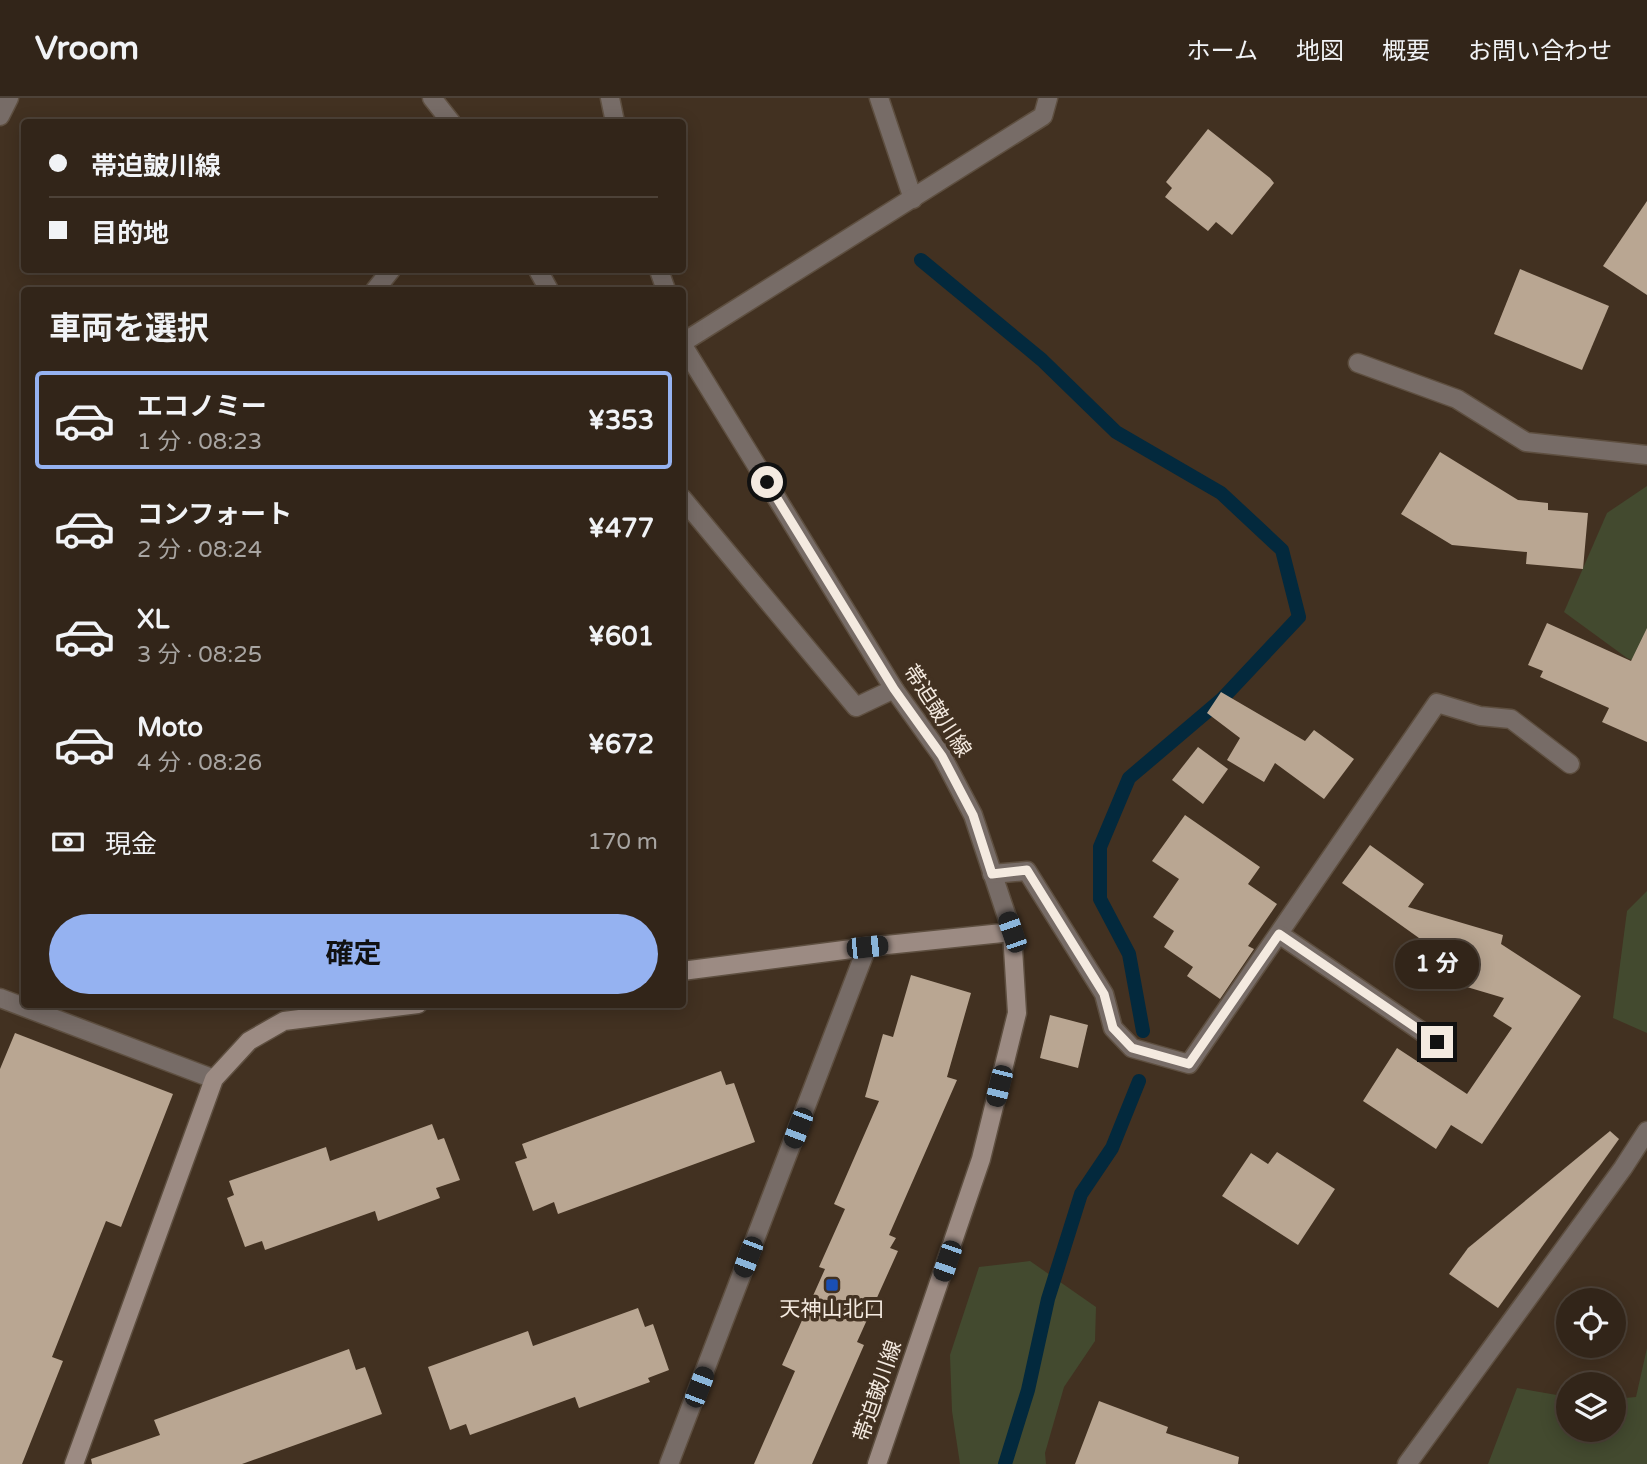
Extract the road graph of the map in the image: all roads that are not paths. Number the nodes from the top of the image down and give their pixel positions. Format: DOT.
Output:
graph roads {
  1 [pos="9,98"];
  2 [pos="434,98"];
  3 [pos="610,98"];
  4 [pos="879,98"];
  5 [pos="1048,98"];
  6 [pos="0,116"];
  7 [pos="449,119"];
  8 [pos="614,119"];
  9 [pos="914,200"];
  10 [pos="389,273"];
  11 [pos="377,287"];
  12 [pos="686,341"];
  13 [pos="686,350"];
  14 [pos="1358,363"];
  15 [pos="1647,455"];
  16 [pos="686,503"];
  17 [pos="894,689"];
  18 [pos="1570,764"];
  19 [pos="992,874"];
  20 [pos="1012,932"];
  21 [pos="1279,934"];
  22 [pos="867,947"];
  23 [pos="686,970"];
  24 [pos="0,998"];
  25 [pos="21,1006"];
  26 [pos="26,1008"];
  27 [pos="386,1008"];
  28 [pos="1437,1042"];
  29 [pos="214,1079"];
  30 [pos="1647,1131"];
  31 [pos="74,1464"];
  32 [pos="669,1464"];
  33 [pos="877,1464"];
  34 [pos="1407,1464"];
  1 -- 6 [label="street"];
  2 -- 7 [label="street"];
  3 -- 8 [label="street"];
  4 -- 9 [label="street"];
  5 -- 9 [label="street"];
  9 -- 12 [label="street"];
  10 -- 11 [label="street"];
  13 -- 17 [label="street, 帯迫皷川線"];
  14 -- 15 [label="street"];
  16 -- 17 [label="street"];
  17 -- 19 [label="street, 帯迫皷川線"];
  18 -- 21 [label="street"];
  19 -- 20 [label="street, 帯迫皷川線"];
  19 -- 21 [label="street"];
  20 -- 22 [label="street"];
  20 -- 33 [label="street, 帯迫皷川線"];
  21 -- 28 [label="street"];
  22 -- 23 [label="street"];
  22 -- 32 [label="street"];
  24 -- 25 [label="street"];
  26 -- 29 [label="street"];
  27 -- 29 [label="street"];
  29 -- 31 [label="street"];
  30 -- 34 [label="street"];
}
